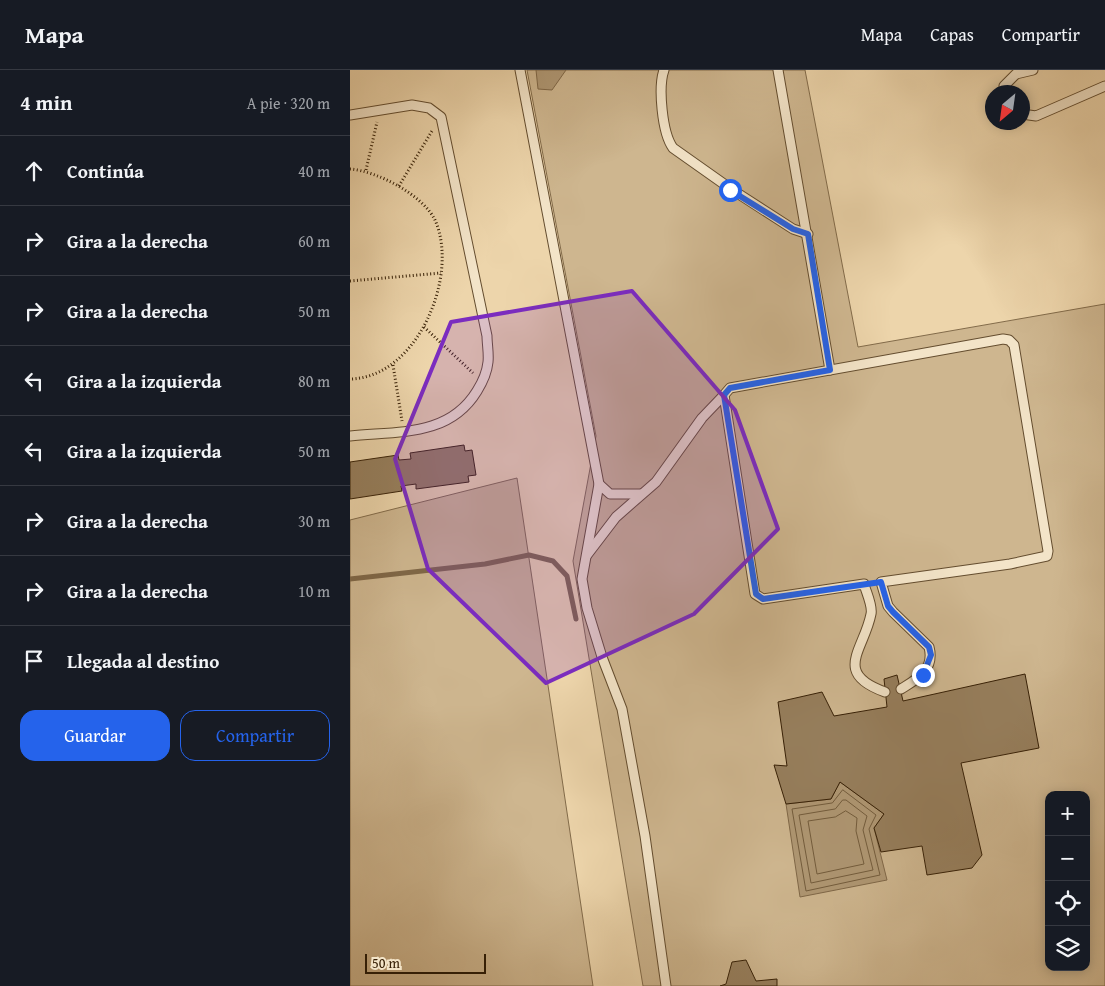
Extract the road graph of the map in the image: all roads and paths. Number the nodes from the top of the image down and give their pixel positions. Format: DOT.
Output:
graph roads {
  1 [pos="520,70"];
  2 [pos="664,70"];
  3 [pos="778,70"];
  4 [pos="1033,70"];
  5 [pos="1005,85"];
  6 [pos="1105,86"];
  7 [pos="380,110"];
  8 [pos="350,115"];
  9 [pos="1030,115"];
  10 [pos="440,117"];
  11 [pos="350,169"];
  12 [pos="366,170"];
  13 [pos="399,186"];
  14 [pos="808,234"];
  15 [pos="441,273"];
  16 [pos="350,281"];
  17 [pos="424,327"];
  18 [pos="393,365"];
  19 [pos="830,370"];
  20 [pos="350,380"];
  21 [pos="482,382"];
  22 [pos="724,395"];
  23 [pos="403,431"];
  24 [pos="350,436"];
  25 [pos="599,484"];
  26 [pos="643,494"];
  27 [pos="585,557"];
  28 [pos="881,582"];
  29 [pos="864,584"];
  30 [pos="900,689"];
  31 [pos="885,692"];
  32 [pos="666,986"];
  1 -- 25 [label="lane"];
  2 -- 14 [label="lane"];
  3 -- 14 [label="lane"];
  4 -- 5 [label="lane"];
  6 -- 9 [label="lane"];
  7 -- 8 [label="lane"];
  7 -- 10 [label="lane"];
  7 -- 12 [label="path"];
  10 -- 13 [label="path"];
  10 -- 21 [label="lane"];
  11 -- 12 [label="path"];
  12 -- 13 [label="path"];
  13 -- 15 [label="path"];
  14 -- 19 [label="lane"];
  15 -- 16 [label="path"];
  15 -- 17 [label="path"];
  17 -- 18 [label="path"];
  17 -- 21 [label="path"];
  18 -- 20 [label="path"];
  18 -- 23 [label="path"];
  19 -- 22 [label="lane"];
  19 -- 28 [label="lane"];
  21 -- 23 [label="lane"];
  22 -- 26 [label="lane"];
  22 -- 29 [label="lane"];
  23 -- 24 [label="lane"];
  25 -- 26 [label="lane"];
  25 -- 27 [label="lane"];
  26 -- 27 [label="lane"];
  27 -- 32 [label="lane"];
  28 -- 29 [label="lane"];
  28 -- 30 [label="lane"];
  29 -- 31 [label="lane"];
}
